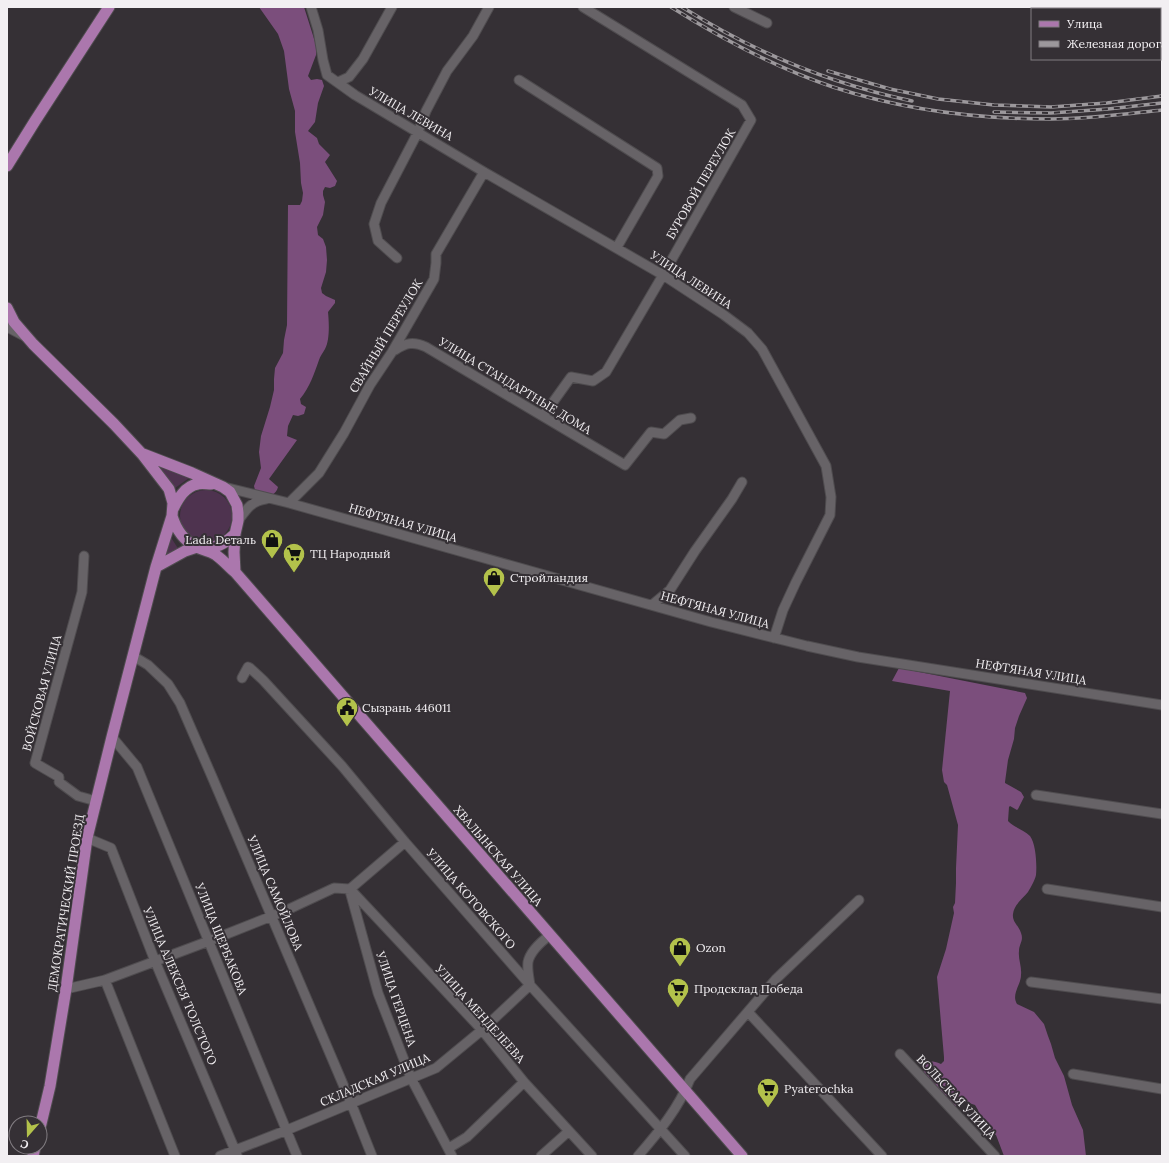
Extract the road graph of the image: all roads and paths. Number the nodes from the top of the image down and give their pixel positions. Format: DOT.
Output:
graph roads {
  1 [pos="109,7"];
  2 [pos="311,7"];
  3 [pos="392,7"];
  4 [pos="489,7"];
  5 [pos="583,7"];
  6 [pos="734,7"];
  7 [pos="767,23"];
  8 [pos="518,80"];
  9 [pos="338,82"];
  10 [pos="418,132"];
  11 [pos="7,166"];
  12 [pos="484,172"];
  13 [pos="617,247"];
  14 [pos="397,258"];
  15 [pos="664,275"];
  16 [pos="7,308"];
  17 [pos="7,327"];
  18 [pos="27,338"];
  19 [pos="392,352"];
  20 [pos="542,416"];
  21 [pos="691,418"];
  22 [pos="142,454"];
  23 [pos="742,482"];
  24 [pos="220,486"];
  25 [pos="270,499"];
  26 [pos="289,503"];
  27 [pos="172,514"];
  28 [pos="238,521"];
  29 [pos="235,534"];
  30 [pos="199,548"];
  31 [pos="84,556"];
  32 [pos="156,567"];
  33 [pos="235,572"];
  34 [pos="652,605"];
  35 [pos="774,638"];
  36 [pos="133,656"];
  37 [pos="242,678"];
  38 [pos="1162,705"];
  39 [pos="112,737"];
  40 [pos="1036,795"];
  41 [pos="96,802"];
  42 [pos="1162,814"];
  43 [pos="87,838"];
  44 [pos="405,842"];
  45 [pos="350,889"];
  46 [pos="1047,889"];
  47 [pos="859,900"];
  48 [pos="1162,907"];
  49 [pos="272,917"];
  50 [pos="550,935"];
  51 [pos="209,941"];
  52 [pos="155,961"];
  53 [pos="105,980"];
  54 [pos="1031,982"];
  55 [pos="530,985"];
  56 [pos="66,989"];
  57 [pos="1162,999"];
  58 [pos="748,1012"];
  59 [pos="482,1030"];
  60 [pos="900,1054"];
  61 [pos="1073,1074"];
  62 [pos="411,1078"];
  63 [pos="524,1082"];
  64 [pos="1162,1089"];
  65 [pos="686,1091"];
  66 [pos="351,1103"];
  67 [pos="43,1115"];
  68 [pos="661,1129"];
  69 [pos="287,1130"];
  70 [pos="569,1131"];
  71 [pos="450,1152"];
  72 [pos="236,1153"];
  73 [pos="176,1156"];
  74 [pos="220,1156"];
  75 [pos="297,1156"];
  76 [pos="372,1156"];
  77 [pos="541,1156"];
  78 [pos="592,1156"];
  79 [pos="638,1156"];
  80 [pos="685,1156"];
  81 [pos="742,1156"];
  82 [pos="882,1156"];
  83 [pos="995,1156"];
  1 -- 11 [label="main road"];
  2 -- 9 [label="street, УЛИЦА ЛЕВИНА"];
  3 -- 9 [label="street"];
  4 -- 10 [label="street"];
  5 -- 15 [label="street, БУРОВОЙ ПЕРЕУЛОК"];
  6 -- 7 [label="street"];
  8 -- 13 [label="street"];
  9 -- 10 [label="street, УЛИЦА ЛЕВИНА"];
  10 -- 12 [label="street, УЛИЦА ЛЕВИНА"];
  10 -- 14 [label="street"];
  12 -- 13 [label="street, УЛИЦА ЛЕВИНА"];
  12 -- 19 [label="street, СВАЙНЫЙ ПЕРЕУЛОК"];
  13 -- 15 [label="street, УЛИЦА ЛЕВИНА"];
  15 -- 20 [label="street, БУРОВОЙ ПЕРЕУЛОК"];
  15 -- 35 [label="street, УЛИЦА ЛЕВИНА"];
  16 -- 18 [label="main road"];
  17 -- 18 [label="street"];
  18 -- 22 [label="main road"];
  19 -- 20 [label="street, УЛИЦА СТАНДАРТНЫЕ ДОМА"];
  19 -- 26 [label="street, СВАЙНЫЙ ПЕРЕУЛОК"];
  20 -- 21 [label="street, УЛИЦА СТАНДАРТНЫЕ ДОМА"];
  22 -- 24 [label="main road"];
  22 -- 27 [label="main road"];
  23 -- 34 [label="street"];
  24 -- 25 [label="street, НЕФТЯНАЯ УЛИЦА"];
  24 -- 27 [label="main road"];
  24 -- 28 [label="main road"];
  25 -- 26 [label="street, НЕФТЯНАЯ УЛИЦА"];
  25 -- 28 [label="street"];
  26 -- 34 [label="street, НЕФТЯНАЯ УЛИЦА"];
  27 -- 30 [label="main road"];
  27 -- 32 [label="main road, ДЕМОКРАТИЧЕСКИЙ ПРОЕЗД"];
  28 -- 29 [label="main road"];
  29 -- 30 [label="main road"];
  29 -- 33 [label="main road"];
  30 -- 32 [label="main road"];
  30 -- 33 [label="main road, ХВАЛЫНСКАЯ УЛИЦА"];
  31 -- 41 [label="street, ВОЙСКОВАЯ УЛИЦА"];
  32 -- 36 [label="main road, ДЕМОКРАТИЧЕСКИЙ ПРОЕЗД"];
  33 -- 50 [label="main road, ХВАЛЫНСКАЯ УЛИЦА"];
  34 -- 35 [label="street, НЕФТЯНАЯ УЛИЦА"];
  35 -- 38 [label="street, НЕФТЯНАЯ УЛИЦА"];
  36 -- 39 [label="main road, ДЕМОКРАТИЧЕСКИЙ ПРОЕЗД"];
  36 -- 49 [label="street, УЛИЦА САМОЙЛОВА"];
  37 -- 44 [label="street, УЛИЦА КОТОВСКОГО"];
  39 -- 41 [label="main road, ДЕМОКРАТИЧЕСКИЙ ПРОЕЗД"];
  39 -- 51 [label="street, УЛИЦА ЩЕРБАКОВА"];
  40 -- 42 [label="street"];
  41 -- 43 [label="main road, ДЕМОКРАТИЧЕСКИЙ ПРОЕЗД"];
  43 -- 52 [label="street, УЛИЦА АЛЕКСЕЯ ТОЛСТОГО"];
  43 -- 56 [label="main road, ДЕМОКРАТИЧЕСКИЙ ПРОЕЗД"];
  44 -- 45 [label="street"];
  44 -- 55 [label="street, УЛИЦА КОТОВСКОГО"];
  45 -- 49 [label="street"];
  45 -- 59 [label="street, УЛИЦА МЕНДЕЛЕЕВА"];
  45 -- 62 [label="street, УЛИЦА ГЕРЦЕНА"];
  46 -- 48 [label="street"];
  47 -- 58 [label="street"];
  49 -- 51 [label="street"];
  49 -- 66 [label="street, УЛИЦА САМОЙЛОВА"];
  50 -- 55 [label="street"];
  50 -- 65 [label="main road, ХВАЛЫНСКАЯ УЛИЦА"];
  51 -- 52 [label="street"];
  51 -- 69 [label="street, УЛИЦА ЩЕРБАКОВА"];
  52 -- 53 [label="street"];
  52 -- 72 [label="street, УЛИЦА АЛЕКСЕЯ ТОЛСТОГО"];
  53 -- 56 [label="street"];
  53 -- 73 [label="street"];
  54 -- 57 [label="street"];
  55 -- 59 [label="street, СКЛАДСКАЯ УЛИЦА"];
  55 -- 68 [label="street, УЛИЦА КОТОВСКОГО"];
  56 -- 67 [label="main road, ДЕМОКРАТИЧЕСКИЙ ПРОЕЗД"];
  58 -- 65 [label="street"];
  58 -- 82 [label="street"];
  59 -- 62 [label="street, СКЛАДСКАЯ УЛИЦА"];
  59 -- 63 [label="street, УЛИЦА МЕНДЕЛЕЕВА"];
  60 -- 83 [label="street, ВОЛЬСКАЯ УЛИЦА"];
  61 -- 64 [label="street"];
  62 -- 66 [label="street, СКЛАДСКАЯ УЛИЦА"];
  62 -- 71 [label="street, УЛИЦА ГЕРЦЕНА"];
  63 -- 70 [label="street, УЛИЦА МЕНДЕЛЕЕВА"];
  63 -- 71 [label="street"];
  65 -- 68 [label="street"];
  65 -- 81 [label="main road, ХВАЛЫНСКАЯ УЛИЦА"];
  66 -- 69 [label="street, СКЛАДСКАЯ УЛИЦА"];
  66 -- 76 [label="street, УЛИЦА САМОЙЛОВА"];
  68 -- 79 [label="street"];
  68 -- 80 [label="street, УЛИЦА КОТОВСКОГО"];
  69 -- 72 [label="street, СКЛАДСКАЯ УЛИЦА"];
  69 -- 75 [label="street, УЛИЦА ЩЕРБАКОВА"];
  70 -- 77 [label="street"];
  70 -- 78 [label="street, УЛИЦА МЕНДЕЛЕЕВА"];
  72 -- 74 [label="street, СКЛАДСКАЯ УЛИЦА"];
}
